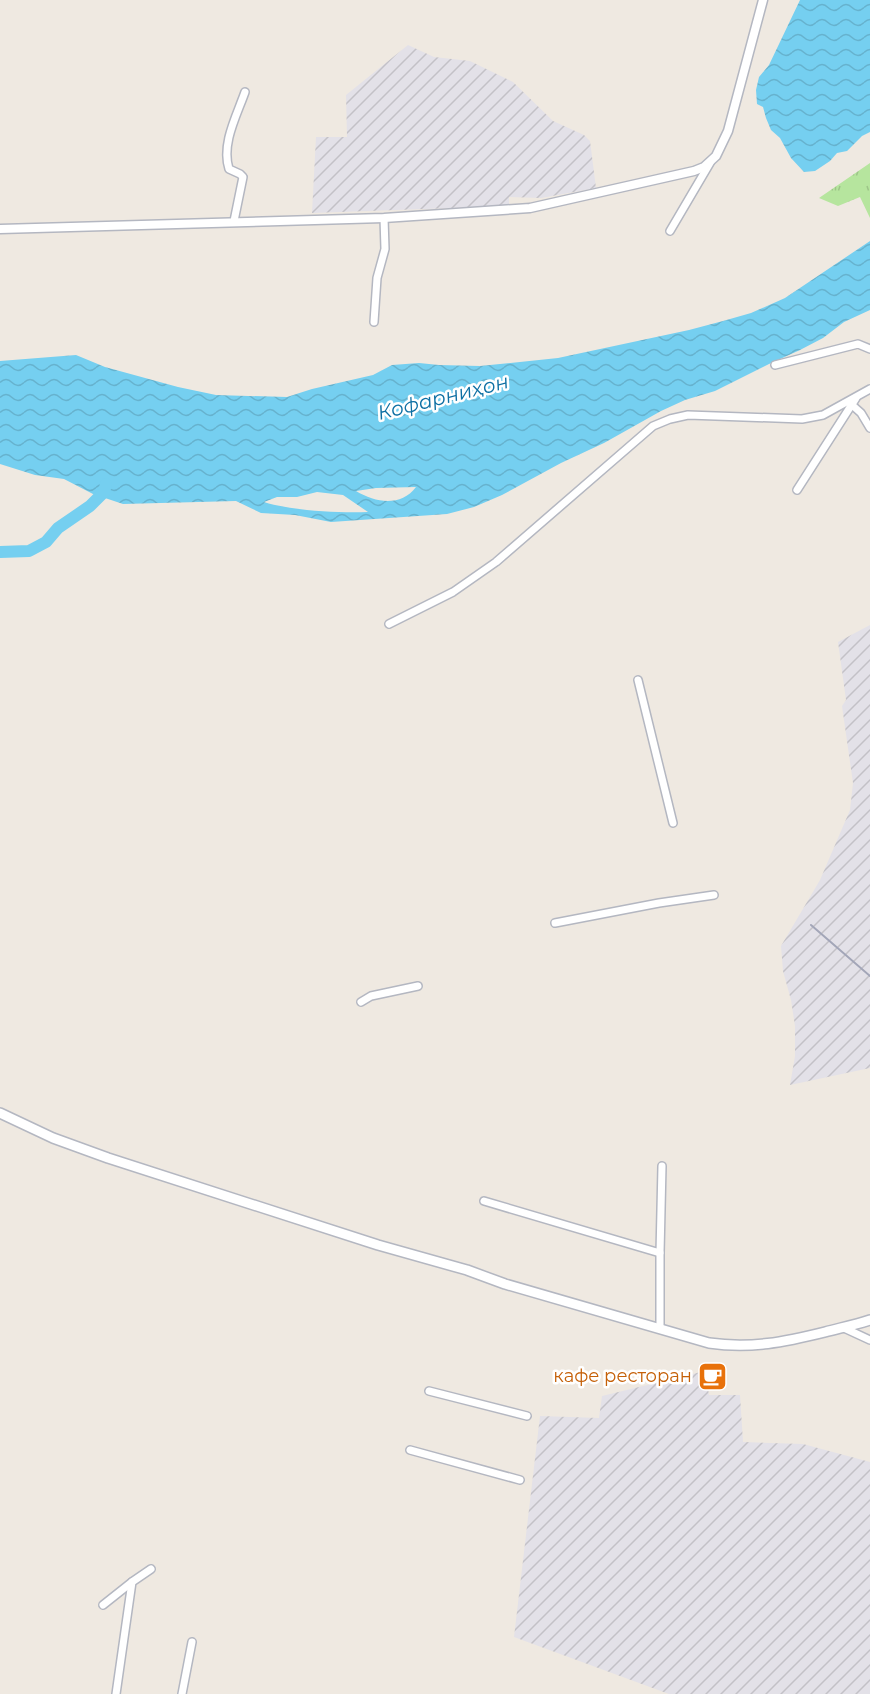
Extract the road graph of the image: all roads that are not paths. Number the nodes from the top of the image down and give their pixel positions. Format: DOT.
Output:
graph roads {
  1 [pos="763,0"];
  2 [pos="245,92"];
  3 [pos="711,161"];
  4 [pos="384,218"];
  5 [pos="234,221"];
  6 [pos="0,229"];
  7 [pos="670,231"];
  8 [pos="374,322"];
  9 [pos="870,349"];
  10 [pos="775,365"];
  11 [pos="870,389"];
  12 [pos="858,396"];
  13 [pos="852,405"];
  14 [pos="870,428"];
  15 [pos="797,490"];
  16 [pos="389,624"];
  17 [pos="638,680"];
  18 [pos="673,823"];
  19 [pos="714,895"];
  20 [pos="555,923"];
  21 [pos="418,986"];
  22 [pos="362,1002"];
  23 [pos="0,1113"];
  24 [pos="662,1166"];
  25 [pos="484,1201"];
  26 [pos="660,1253"];
  27 [pos="870,1320"];
  28 [pos="844,1328"];
  29 [pos="660,1329"];
  30 [pos="870,1340"];
  31 [pos="429,1391"];
  32 [pos="527,1416"];
  33 [pos="410,1450"];
  34 [pos="520,1480"];
  35 [pos="151,1569"];
  36 [pos="132,1582"];
  37 [pos="103,1605"];
  38 [pos="192,1642"];
  39 [pos="116,1694"];
  40 [pos="182,1694"];
  1 -- 3 [label="street"];
  2 -- 5 [label="street"];
  3 -- 4 [label="street"];
  3 -- 7 [label="street"];
  4 -- 5 [label="street"];
  4 -- 8 [label="street"];
  5 -- 6 [label="street"];
  9 -- 10 [label="street"];
  11 -- 12 [label="street"];
  12 -- 13 [label="street"];
  12 -- 16 [label="street"];
  13 -- 14 [label="street"];
  13 -- 15 [label="street"];
  17 -- 18 [label="street"];
  19 -- 20 [label="street"];
  21 -- 22 [label="street"];
  23 -- 29 [label="main road"];
  24 -- 26 [label="street"];
  25 -- 26 [label="street"];
  26 -- 29 [label="street"];
  27 -- 28 [label="main road"];
  28 -- 29 [label="main road"];
  28 -- 30 [label="street"];
  31 -- 32 [label="street"];
  33 -- 34 [label="street"];
  35 -- 36 [label="street"];
  36 -- 37 [label="street"];
  36 -- 39 [label="street"];
  38 -- 40 [label="street"];
}
